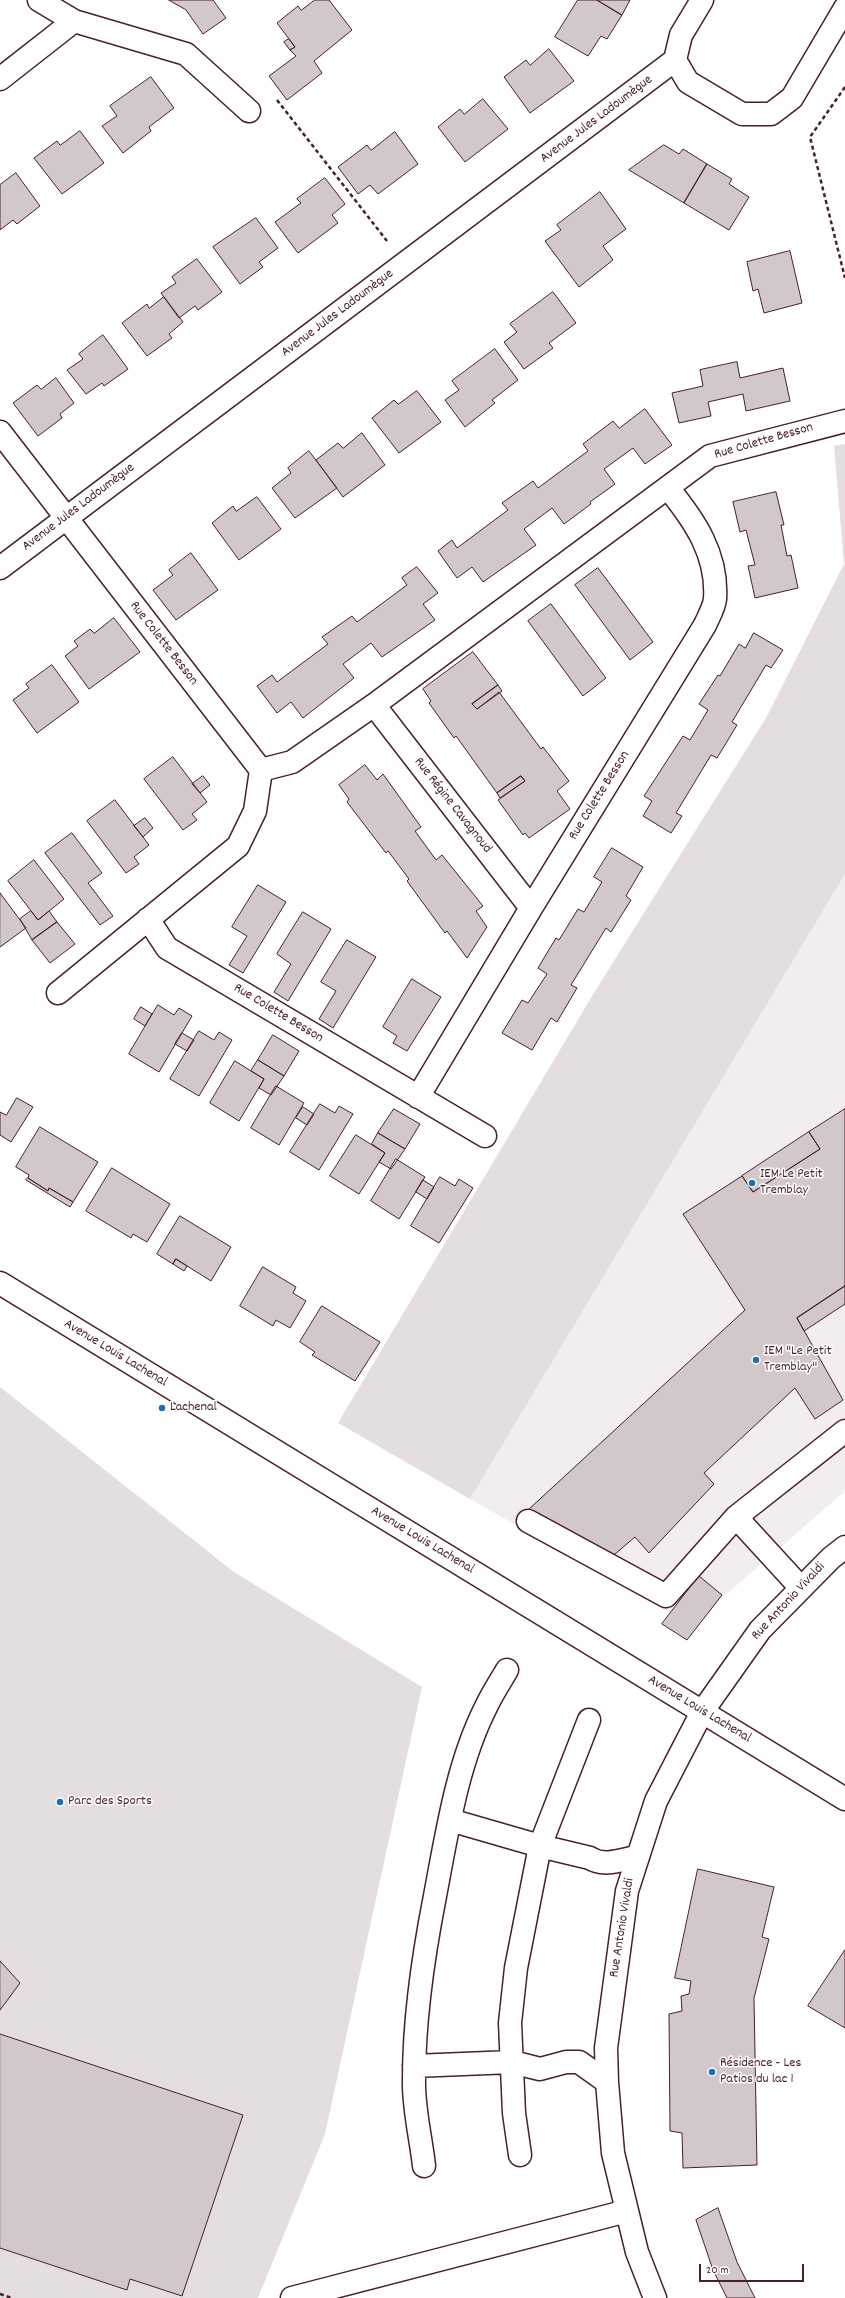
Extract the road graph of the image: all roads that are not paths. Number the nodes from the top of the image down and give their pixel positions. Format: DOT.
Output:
graph roads {
  1 [pos="39,0"];
  2 [pos="702,0"];
  3 [pos="74,21"];
  4 [pos="842,23"];
  5 [pos="676,60"];
  6 [pos="0,79"];
  7 [pos="249,111"];
  8 [pos="845,421"];
  9 [pos="0,432"];
  10 [pos="668,488"];
  11 [pos="66,518"];
  12 [pos="0,568"];
  13 [pos="374,705"];
  14 [pos="261,770"];
  15 [pos="531,908"];
  16 [pos="148,919"];
  17 [pos="58,993"];
  18 [pos="418,1097"];
  19 [pos="485,1136"];
  20 [pos="0,1284"];
  21 [pos="845,1431"];
  22 [pos="736,1518"];
  23 [pos="528,1521"];
  24 [pos="845,1548"];
  25 [pos="801,1588"];
  26 [pos="507,1670"];
  27 [pos="702,1712"];
  28 [pos="589,1720"];
  29 [pos="845,1799"];
  30 [pos="450,1820"];
  31 [pos="540,1846"];
  32 [pos="636,1857"];
  33 [pos="512,2062"];
  34 [pos="414,2066"];
  35 [pos="607,2082"];
  36 [pos="520,2155"];
  37 [pos="424,2166"];
  38 [pos="627,2211"];
  39 [pos="292,2298"];
  40 [pos="655,2298"];
  1 -- 3 [label="street"];
  2 -- 5 [label="street"];
  3 -- 6 [label="street"];
  3 -- 7 [label="street"];
  4 -- 5 [label="street"];
  5 -- 11 [label="street, Avenue Jules Ladoumègue"];
  8 -- 10 [label="street, Rue Colette Besson"];
  9 -- 11 [label="street, Rue Colette Besson"];
  10 -- 13 [label="street, Rue Colette Besson"];
  10 -- 15 [label="street, Rue Colette Besson"];
  11 -- 12 [label="street, Avenue Jules Ladoumègue"];
  11 -- 14 [label="street, Rue Colette Besson"];
  13 -- 14 [label="street, Rue Colette Besson"];
  13 -- 15 [label="street, Rue Régine Cavagnoud"];
  14 -- 16 [label="street"];
  15 -- 18 [label="street, Rue Colette Besson"];
  16 -- 17 [label="street"];
  16 -- 18 [label="street, Rue Colette Besson"];
  18 -- 19 [label="street, Rue Colette Besson"];
  20 -- 27 [label="street, Avenue Louis Lachenal"];
  21 -- 22 [label="street"];
  22 -- 23 [label="street"];
  22 -- 25 [label="street"];
  24 -- 25 [label="street, Rue Antonio Vivaldi"];
  25 -- 27 [label="street, Rue Antonio Vivaldi"];
  26 -- 30 [label="street"];
  27 -- 29 [label="street, Avenue Louis Lachenal"];
  27 -- 32 [label="street, Rue Antonio Vivaldi"];
  28 -- 31 [label="street"];
  30 -- 31 [label="street"];
  30 -- 34 [label="street"];
  31 -- 32 [label="street"];
  31 -- 33 [label="street"];
  32 -- 35 [label="street, Rue Antonio Vivaldi"];
  33 -- 34 [label="street"];
  33 -- 35 [label="street"];
  33 -- 36 [label="street"];
  34 -- 37 [label="street"];
  35 -- 38 [label="street, Rue Antonio Vivaldi"];
  38 -- 39 [label="street"];
  38 -- 40 [label="street, Rue Antonio Vivaldi"];
}
